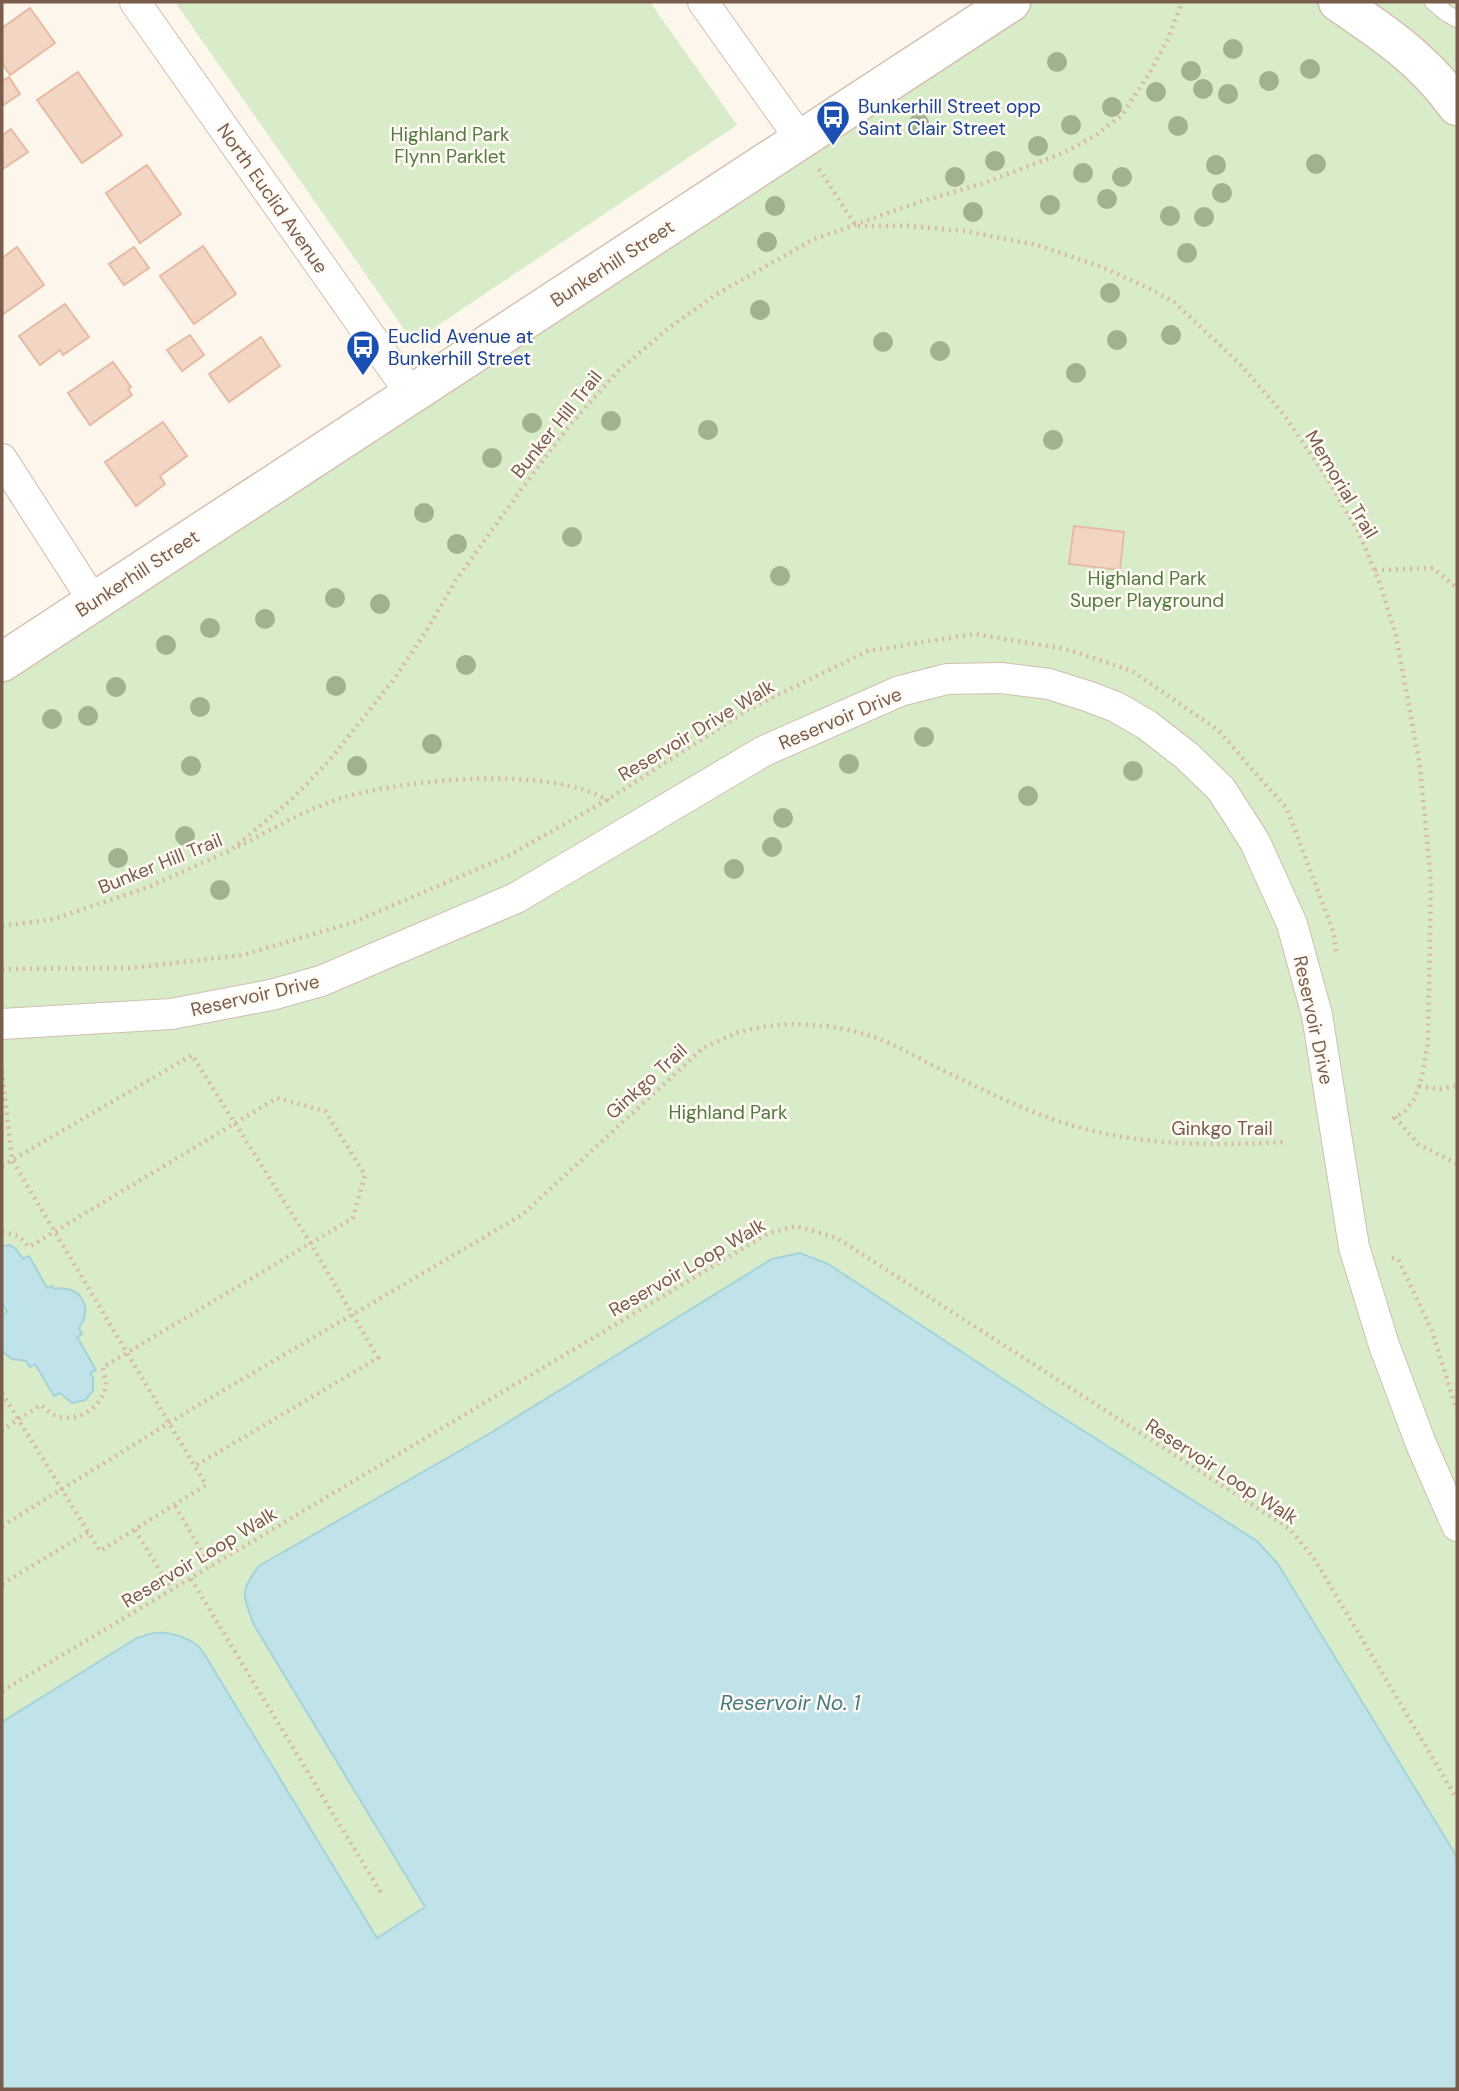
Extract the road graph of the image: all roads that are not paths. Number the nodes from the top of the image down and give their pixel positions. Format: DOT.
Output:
graph roads {
  1 [pos="135,2"];
  2 [pos="704,2"];
  3 [pos="1011,2"];
  4 [pos="1338,2"];
  5 [pos="1433,2"];
  6 [pos="1457,19"];
  7 [pos="1457,106"];
  8 [pos="807,151"];
  9 [pos="411,394"];
  10 [pos="2,459"];
  11 [pos="94,601"];
  12 [pos="2,662"];
  13 [pos="2,1024"];
  14 [pos="1457,1526"];
  1 -- 9 [label="street, North Euclid Avenue"];
  2 -- 8 [label="street"];
  3 -- 8 [label="main road, Bunkerhill Street"];
  4 -- 7 [label="main road"];
  5 -- 6 [label="lane"];
  8 -- 9 [label="main road, Bunkerhill Street"];
  9 -- 11 [label="main road, Bunkerhill Street"];
  10 -- 11 [label="street"];
  11 -- 12 [label="main road, Bunkerhill Street"];
  13 -- 14 [label="street, Reservoir Drive"];
}
